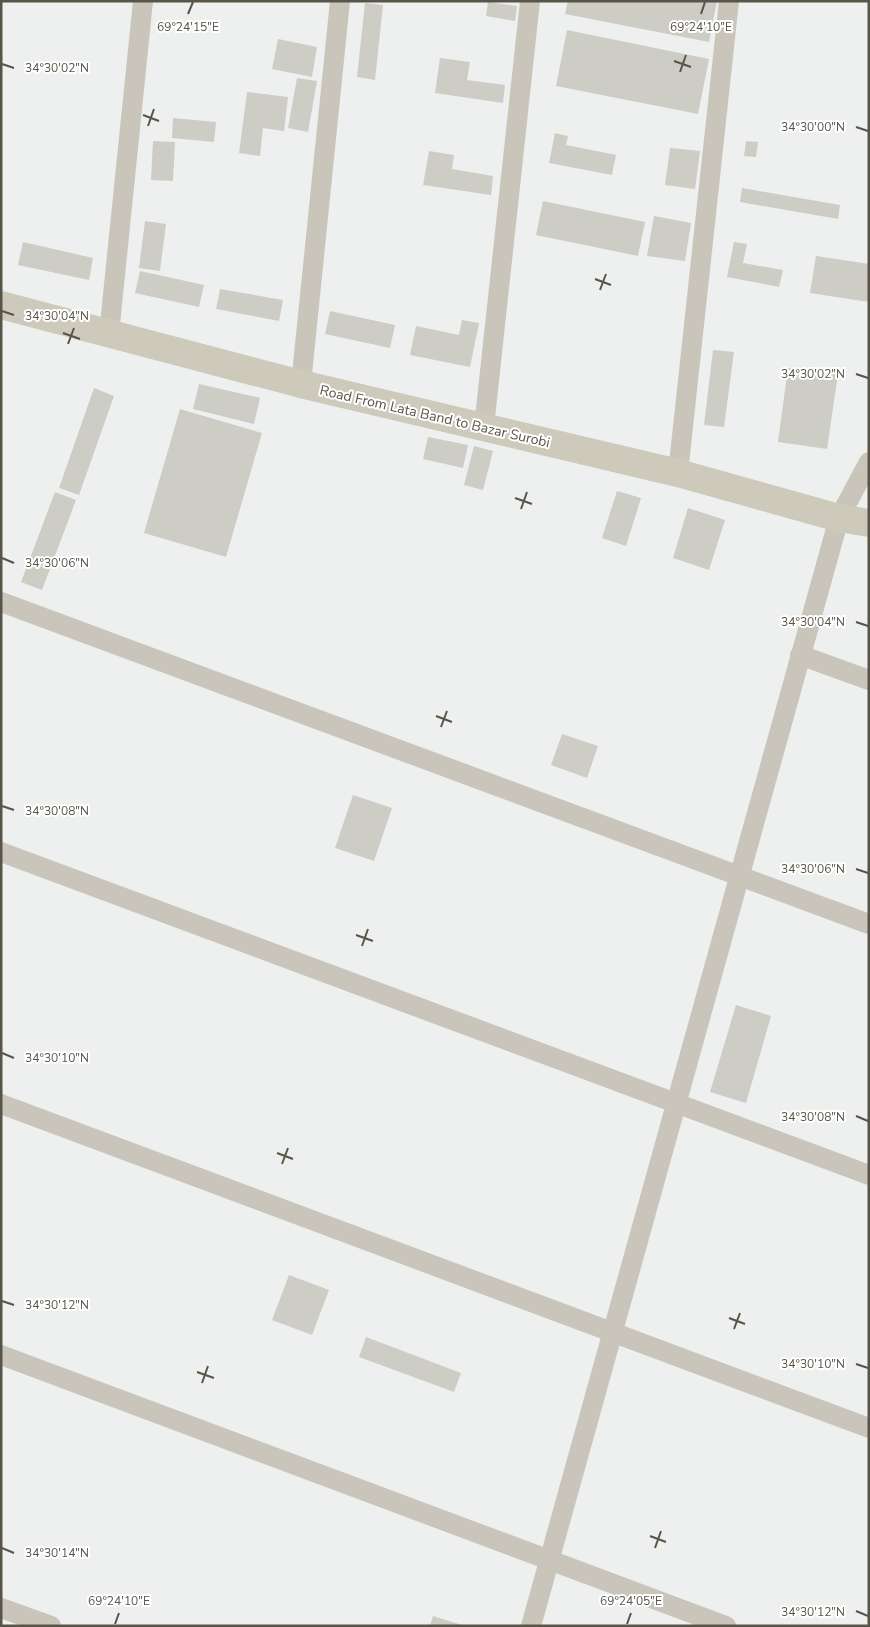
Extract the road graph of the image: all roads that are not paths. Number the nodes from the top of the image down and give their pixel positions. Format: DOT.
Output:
graph roads {
  1 [pos="143,1"];
  2 [pos="340,1"];
  3 [pos="530,1"];
  4 [pos="729,1"];
  5 [pos="1,305"];
  6 [pos="109,334"];
  7 [pos="300,384"];
  8 [pos="484,427"];
  9 [pos="869,462"];
  10 [pos="678,473"];
  11 [pos="838,518"];
  12 [pos="869,523"];
  13 [pos="1,602"];
  14 [pos="800,655"];
  15 [pos="869,680"];
  16 [pos="1,852"];
  17 [pos="739,876"];
  18 [pos="869,924"];
  19 [pos="676,1103"];
  20 [pos="1,1104"];
  21 [pos="869,1175"];
  22 [pos="612,1332"];
  23 [pos="1,1355"];
  24 [pos="869,1428"];
  25 [pos="550,1560"];
  26 [pos="1,1608"];
  27 [pos="51,1626"];
  28 [pos="531,1626"];
  29 [pos="726,1626"];
  1 -- 6 [label="street"];
  2 -- 7 [label="street"];
  3 -- 8 [label="street"];
  4 -- 10 [label="street"];
  5 -- 6 [label="main road, Road From Lata Band to Bazar Surobi"];
  6 -- 7 [label="main road, Road From Lata Band to Bazar Surobi"];
  7 -- 8 [label="main road, Road From Lata Band to Bazar Surobi"];
  8 -- 10 [label="main road, Road From Lata Band to Bazar Surobi"];
  9 -- 11 [label="street"];
  10 -- 11 [label="main road, Road From Lata Band to Bazar Surobi"];
  11 -- 12 [label="main road, Road From Lata Band to Bazar Surobi"];
  11 -- 14 [label="street"];
  13 -- 17 [label="street"];
  14 -- 15 [label="street"];
  14 -- 17 [label="street"];
  16 -- 19 [label="street"];
  17 -- 18 [label="street"];
  17 -- 19 [label="street"];
  19 -- 21 [label="street"];
  19 -- 22 [label="street"];
  20 -- 22 [label="street"];
  22 -- 24 [label="street"];
  22 -- 25 [label="street"];
  23 -- 25 [label="street"];
  25 -- 28 [label="street"];
  25 -- 29 [label="street"];
  26 -- 27 [label="street"];
}
